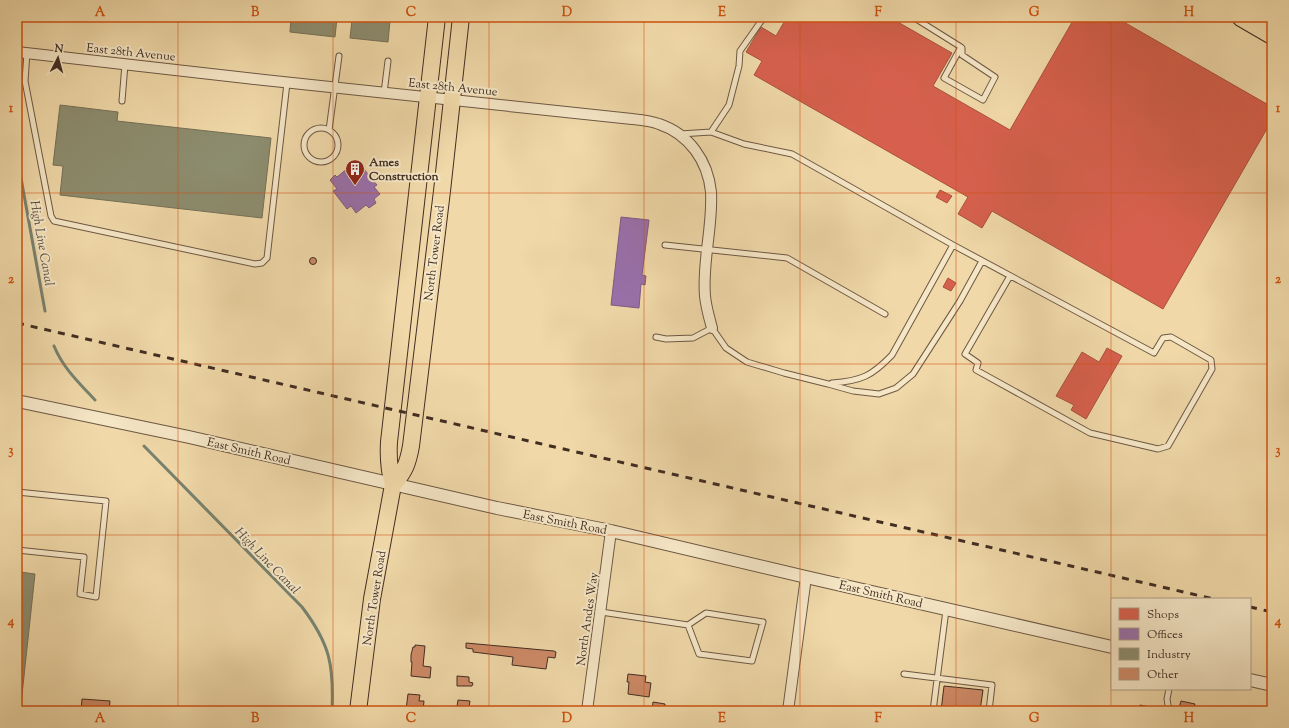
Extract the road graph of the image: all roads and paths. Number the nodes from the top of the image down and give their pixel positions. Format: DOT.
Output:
graph roads {
  1 [pos="437,17"];
  2 [pos="461,17"];
  3 [pos="764,17"];
  4 [pos="912,17"];
  5 [pos="1240,17"];
  6 [pos="1272,35"];
  7 [pos="961,47"];
  8 [pos="22,53"];
  9 [pos="339,56"];
  10 [pos="388,61"];
  11 [pos="125,64"];
  12 [pos="287,83"];
  13 [pos="335,88"];
  14 [pos="384,93"];
  15 [pos="428,98"];
  16 [pos="452,100"];
  17 [pos="122,101"];
  18 [pos="329,130"];
  19 [pos="711,132"];
  20 [pos="679,134"];
  21 [pos="664,245"];
  22 [pos="953,245"];
  23 [pos="707,249"];
  24 [pos="982,261"];
  25 [pos="1010,276"];
  26 [pos="885,314"];
  27 [pos="712,328"];
  28 [pos="656,337"];
  29 [pos="828,384"];
  30 [pos="17,401"];
  31 [pos="393,485"];
  32 [pos="17,492"];
  33 [pos="611,531"];
  34 [pos="17,550"];
  35 [pos="806,577"];
  36 [pos="946,609"];
  37 [pos="601,612"];
  38 [pos="688,625"];
  39 [pos="1111,647"];
  40 [pos="904,674"];
  41 [pos="937,678"];
  42 [pos="1251,680"];
  43 [pos="1272,685"];
  44 [pos="1169,690"];
  45 [pos="358,711"];
  46 [pos="587,711"];
  47 [pos="788,711"];
  48 [pos="933,711"];
  49 [pos="989,711"];
  50 [pos="1169,711"];
  1 -- 15 [label="main road, North Tower Road"];
  2 -- 16 [label="main road, North Tower Road"];
  3 -- 19 [label="lane"];
  4 -- 7 [label="lane"];
  5 -- 6 [label="highway"];
  7 -- 7 [label="lane"];
  8 -- 11 [label="street, East 28th Avenue"];
  8 -- 12 [label="lane"];
  9 -- 13 [label="lane"];
  10 -- 14 [label="lane"];
  11 -- 12 [label="street, East 28th Avenue"];
  11 -- 17 [label="lane"];
  12 -- 13 [label="street, East 28th Avenue"];
  13 -- 14 [label="street, East 28th Avenue"];
  13 -- 18 [label="lane"];
  14 -- 15 [label="street, East 28th Avenue"];
  15 -- 16 [label="street, East 28th Avenue"];
  15 -- 31 [label="main road, North Tower Road"];
  16 -- 20 [label="street, East 28th Avenue"];
  16 -- 31 [label="main road, North Tower Road"];
  18 -- 18 [label="lane"];
  19 -- 20 [label="lane"];
  19 -- 22 [label="lane"];
  20 -- 23 [label="street, East 28th Avenue"];
  21 -- 23 [label="lane"];
  22 -- 24 [label="lane"];
  22 -- 29 [label="lane"];
  23 -- 26 [label="lane"];
  23 -- 27 [label="street, East 28th Avenue"];
  24 -- 25 [label="lane"];
  24 -- 29 [label="lane"];
  25 -- 25 [label="lane"];
  27 -- 28 [label="lane"];
  27 -- 29 [label="lane"];
  30 -- 31 [label="street, East Smith Road"];
  31 -- 33 [label="street, East Smith Road"];
  31 -- 45 [label="main road, North Tower Road"];
  32 -- 34 [label="lane"];
  33 -- 35 [label="street, East Smith Road"];
  33 -- 37 [label="street, North Andes Way"];
  35 -- 36 [label="street, East Smith Road"];
  35 -- 47 [label="street"];
  36 -- 39 [label="street, East Smith Road"];
  36 -- 41 [label="lane"];
  37 -- 38 [label="lane"];
  37 -- 46 [label="street, North Andes Way"];
  38 -- 38 [label="lane"];
  40 -- 41 [label="lane"];
  41 -- 48 [label="lane"];
  41 -- 49 [label="lane"];
  42 -- 43 [label="street"];
  44 -- 50 [label="lane"];
}
